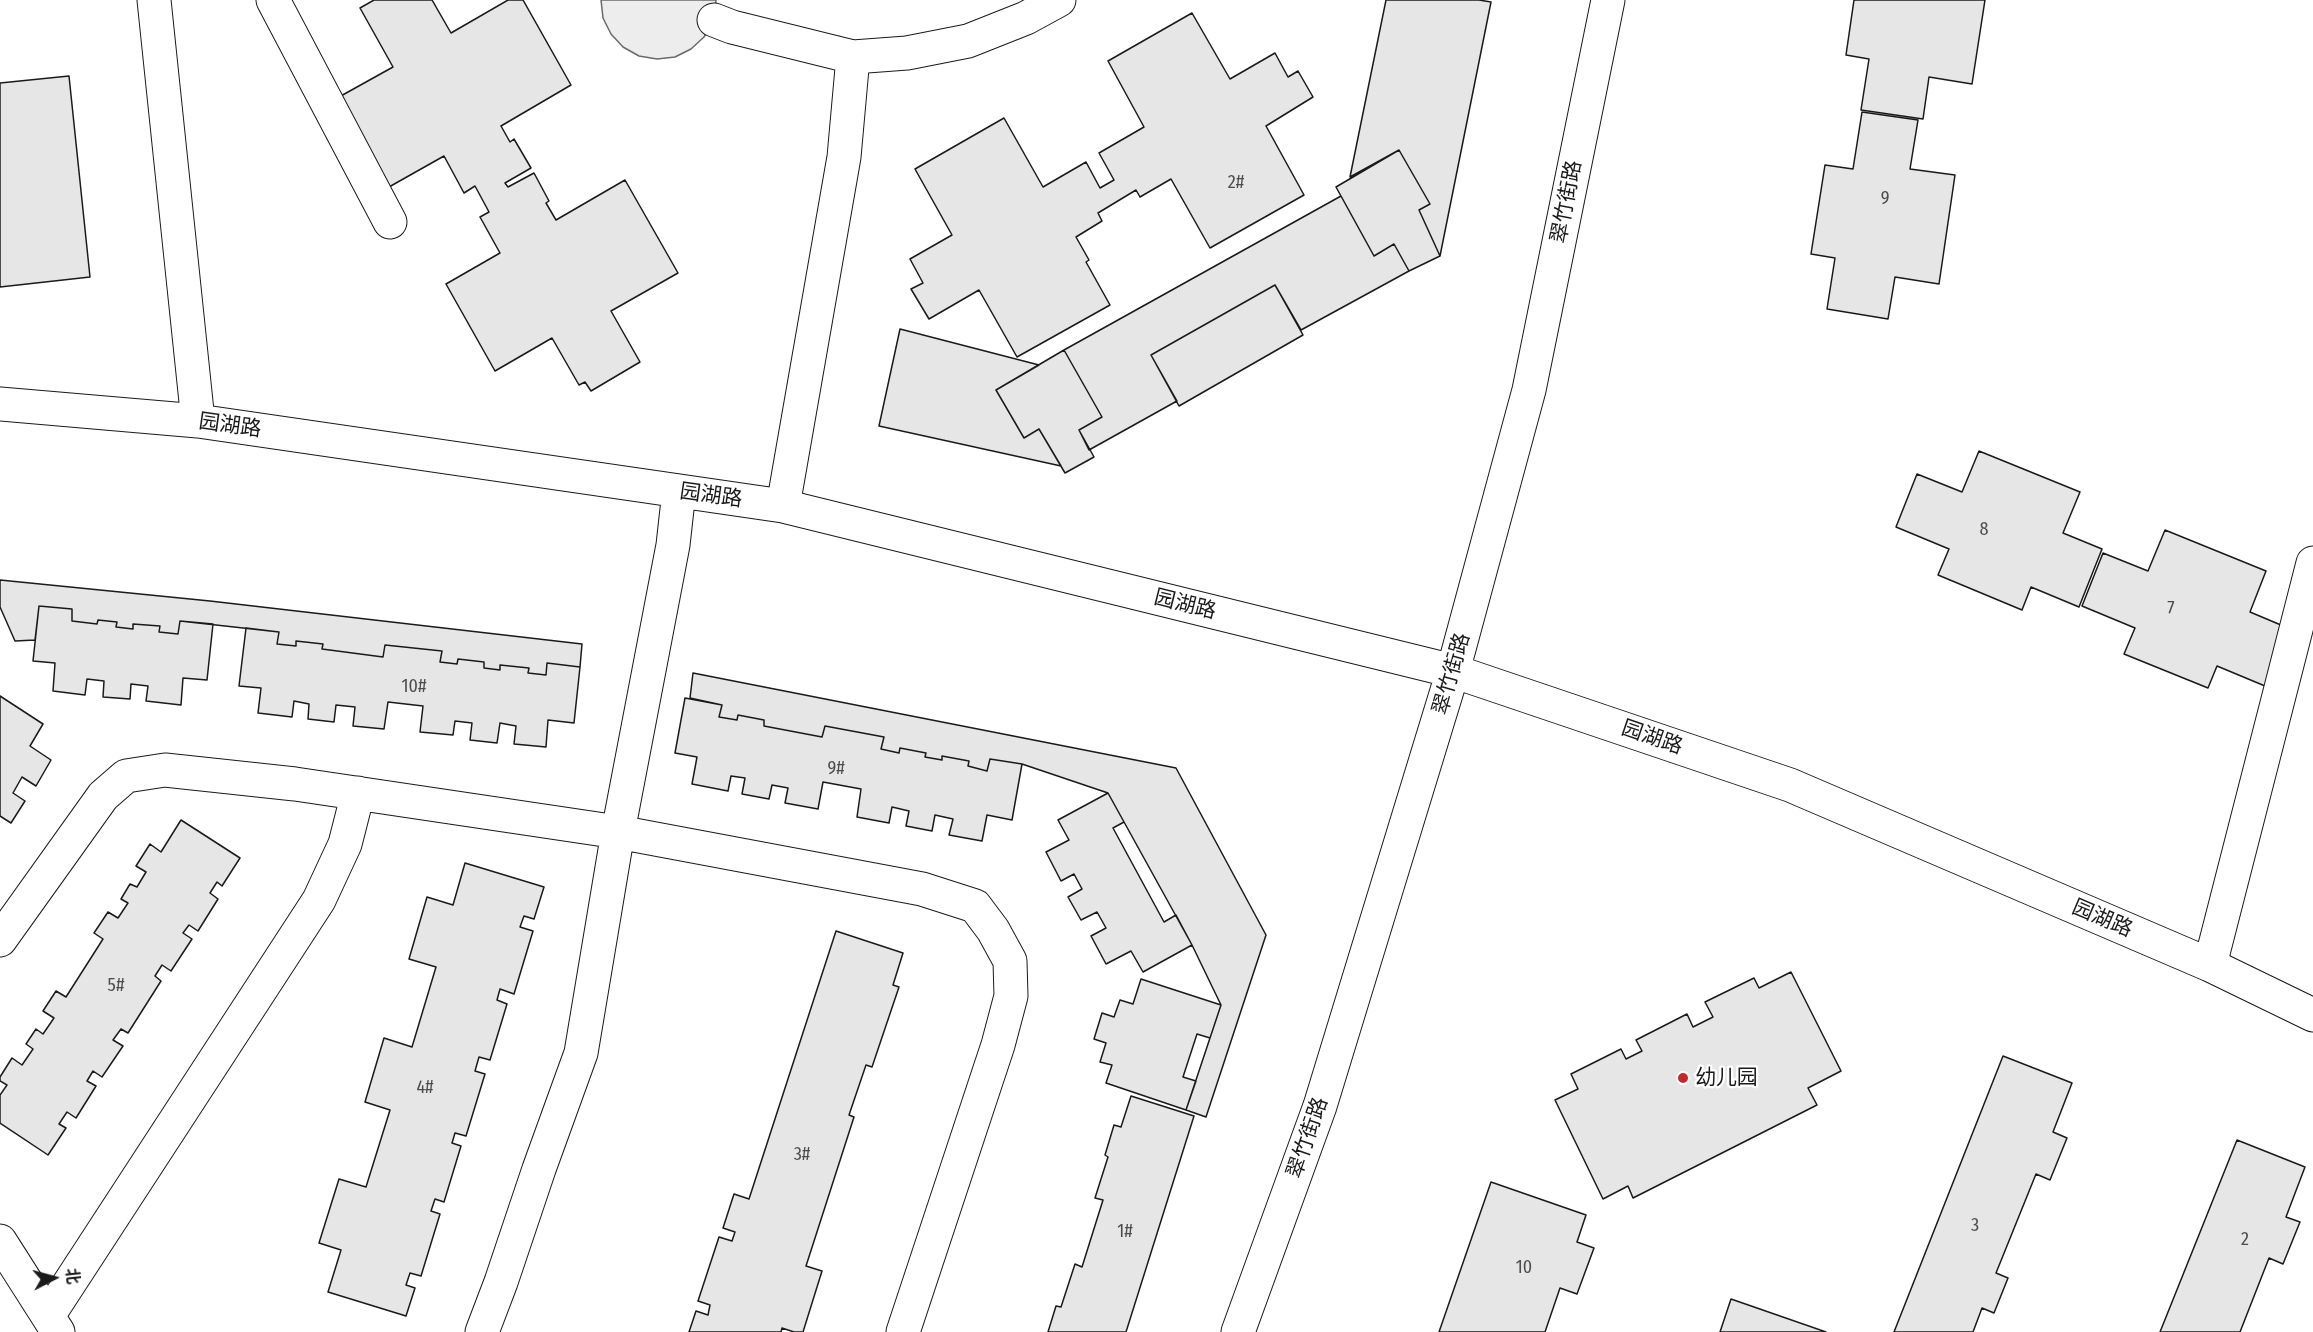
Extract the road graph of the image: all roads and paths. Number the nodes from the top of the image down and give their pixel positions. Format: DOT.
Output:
graph roads {
  1 [pos="154,0"];
  2 [pos="273,0"];
  3 [pos="1059,0"];
  4 [pos="1608,0"];
  5 [pos="714,20"];
  6 [pos="853,57"];
  7 [pos="390,222"];
  8 [pos="0,404"];
  9 [pos="198,421"];
  10 [pos="679,491"];
  11 [pos="783,506"];
  12 [pos="2313,563"];
  13 [pos="1453,671"];
  14 [pos="358,793"];
  15 [pos="618,832"];
  16 [pos="0,940"];
  17 [pos="2210,966"];
  18 [pos="2313,1015"];
  19 [pos="0,1241"];
  20 [pos="53,1324"];
  21 [pos="482,1332"];
  22 [pos="903,1332"];
  23 [pos="1238,1332"];
  1 -- 9 [label="street"];
  2 -- 7 [label="street"];
  3 -- 6 [label="street"];
  4 -- 13 [label="street, 翠竹街路"];
  5 -- 6 [label="street"];
  6 -- 11 [label="street"];
  8 -- 9 [label="street, 园湖路"];
  9 -- 10 [label="street, 园湖路"];
  10 -- 11 [label="street, 园湖路"];
  10 -- 15 [label="street"];
  11 -- 13 [label="street, 园湖路"];
  12 -- 17 [label="street"];
  13 -- 17 [label="street, 园湖路"];
  13 -- 23 [label="street, 翠竹街路"];
  14 -- 15 [label="street"];
  14 -- 16 [label="street"];
  14 -- 20 [label="street"];
  15 -- 21 [label="street"];
  15 -- 22 [label="street"];
  17 -- 18 [label="street, 园湖路"];
  19 -- 20 [label="street"];
}
